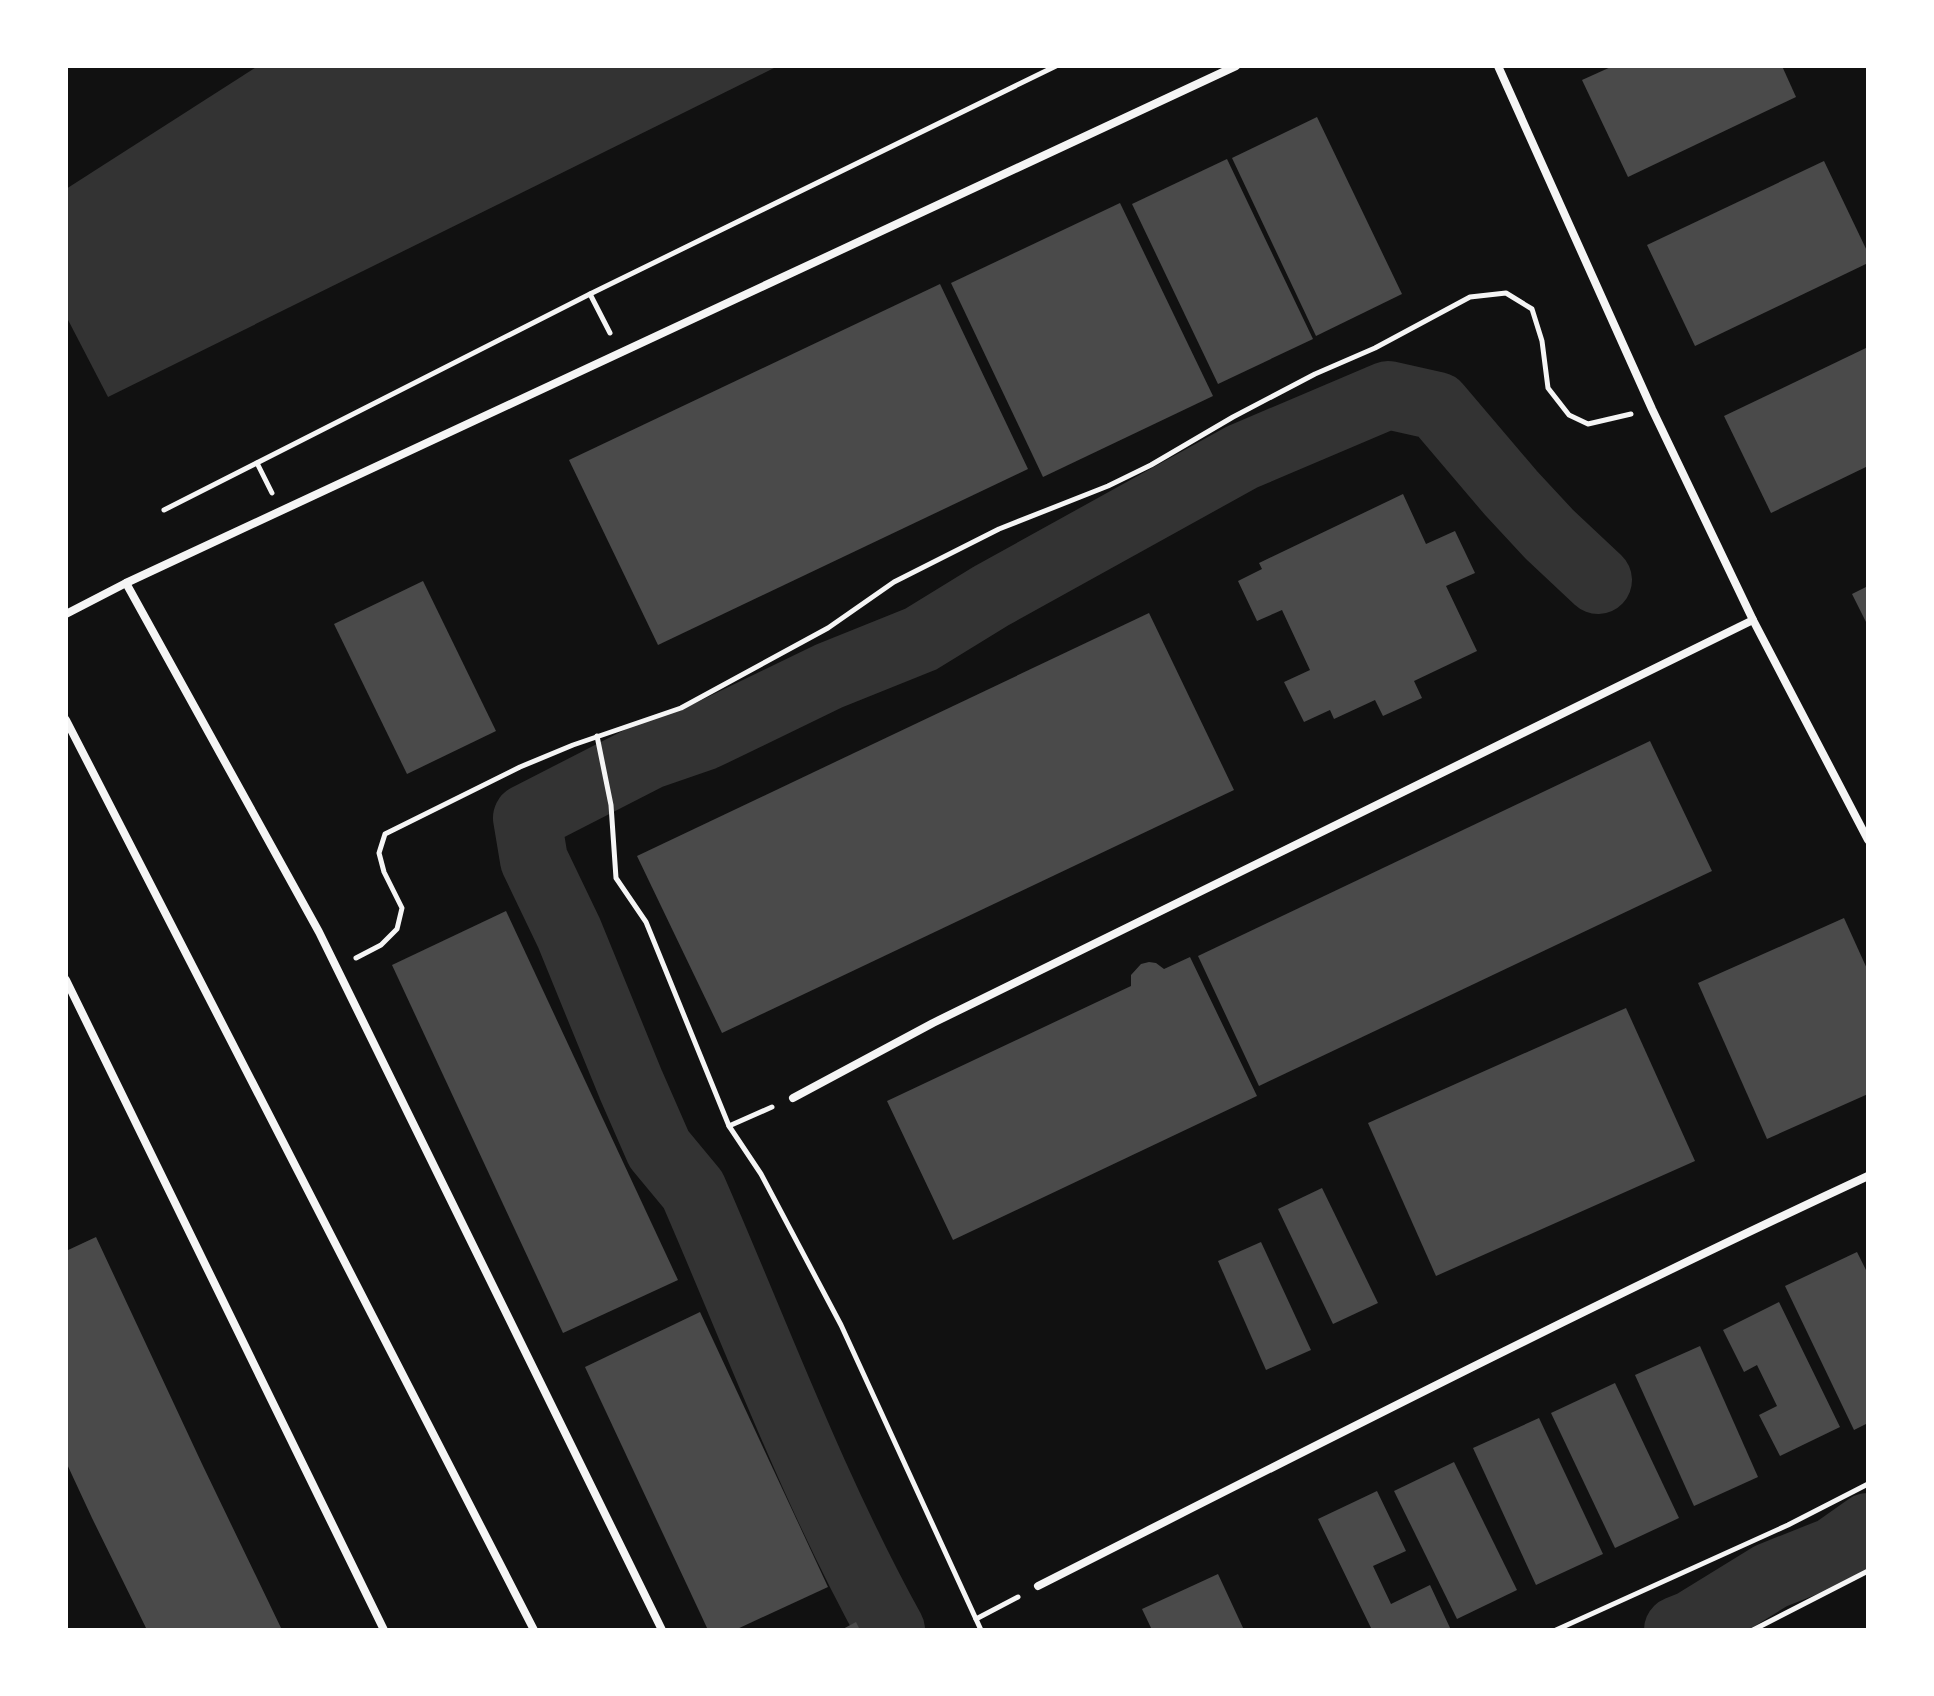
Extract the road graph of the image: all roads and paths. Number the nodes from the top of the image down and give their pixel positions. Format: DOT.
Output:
graph roads {
  1 [pos="1056,66"];
  2 [pos="1236,66"];
  3 [pos="1498,66"];
  4 [pos="590,294"];
  5 [pos="620,353"];
  6 [pos="1652,409"];
  7 [pos="164,510"];
  8 [pos="126,583"];
  9 [pos="66,614"];
  10 [pos="1753,620"];
  11 [pos="66,720"];
  12 [pos="597,736"];
  13 [pos="1868,840"];
  14 [pos="336,968"];
  15 [pos="66,980"];
  16 [pos="793,1098"];
  17 [pos="729,1126"];
  18 [pos="1868,1176"];
  19 [pos="1868,1484"];
  20 [pos="1868,1571"];
  21 [pos="1038,1586"];
  22 [pos="976,1619"];
  23 [pos="384,1630"];
  24 [pos="534,1630"];
  25 [pos="662,1630"];
  26 [pos="981,1630"];
  27 [pos="1556,1630"];
  28 [pos="1753,1630"];
  1 -- 4 [label="path"];
  2 -- 5 [label="street"];
  3 -- 6 [label="street"];
  4 -- 5 [label="path"];
  4 -- 7 [label="path"];
  5 -- 8 [label="street"];
  6 -- 10 [label="street"];
  6 -- 12 [label="path"];
  8 -- 9 [label="street"];
  8 -- 14 [label="street"];
  10 -- 13 [label="street"];
  10 -- 16 [label="street"];
  11 -- 24 [label="street"];
  12 -- 14 [label="path"];
  12 -- 17 [label="path"];
  14 -- 25 [label="street"];
  15 -- 23 [label="street"];
  16 -- 17 [label="path"];
  17 -- 22 [label="path"];
  18 -- 21 [label="street"];
  19 -- 27 [label="path"];
  20 -- 28 [label="path"];
  21 -- 22 [label="path"];
  22 -- 26 [label="path"];
}
